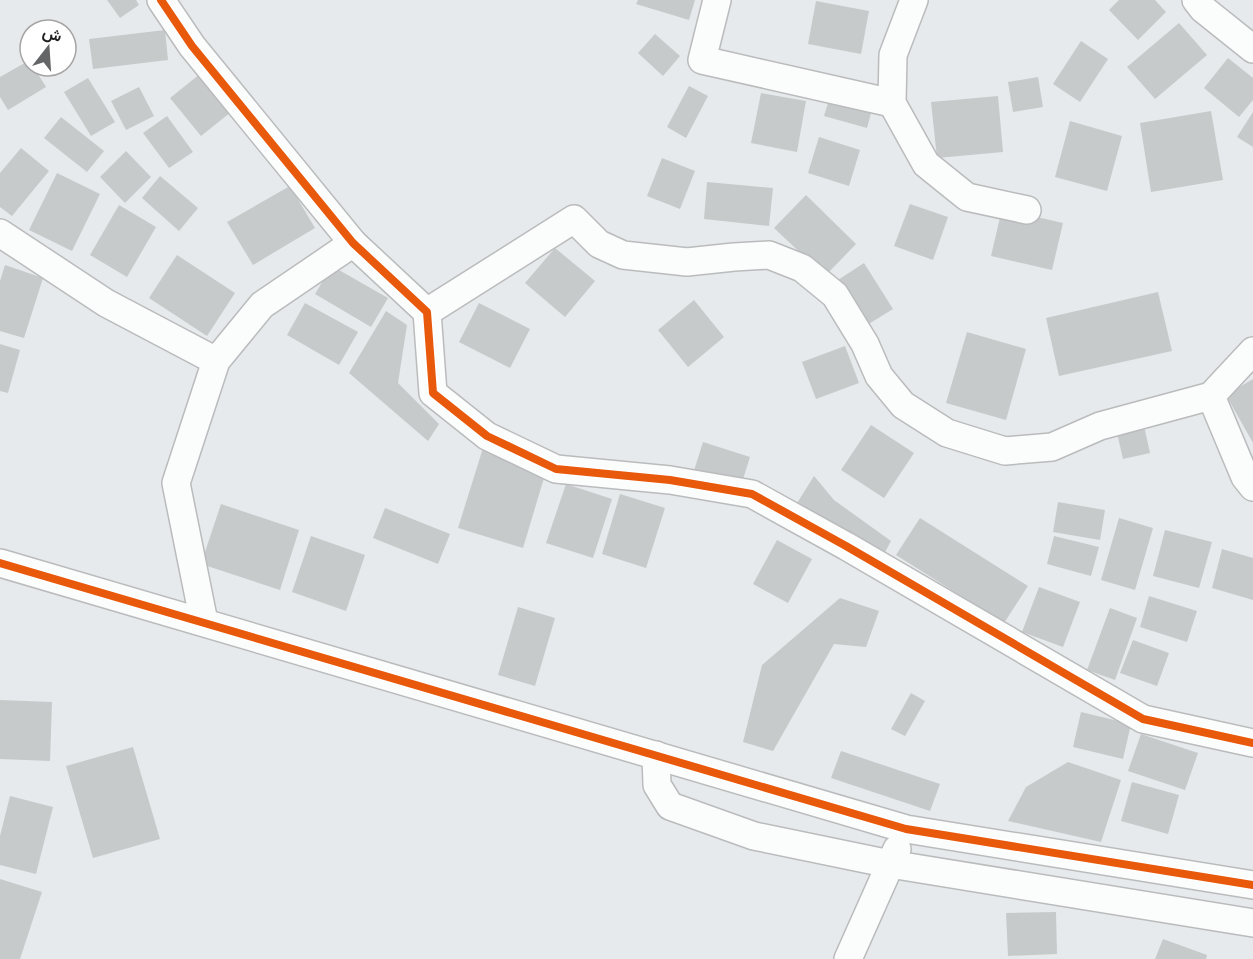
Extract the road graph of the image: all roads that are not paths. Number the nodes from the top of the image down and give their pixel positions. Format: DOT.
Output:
graph roads {
  1 [pos="161,0"];
  2 [pos="717,0"];
  3 [pos="914,0"];
  4 [pos="1196,0"];
  5 [pos="1253,49"];
  6 [pos="892,103"];
  7 [pos="1027,210"];
  8 [pos="0,233"];
  9 [pos="353,243"];
  10 [pos="427,312"];
  11 [pos="1253,351"];
  12 [pos="216,361"];
  13 [pos="1211,396"];
  14 [pos="1253,487"];
  15 [pos="0,562"];
  16 [pos="204,622"];
  17 [pos="1253,743"];
  18 [pos="656,755"];
  19 [pos="906,829"];
  20 [pos="890,864"];
  21 [pos="1253,885"];
  22 [pos="1253,923"];
  23 [pos="848,959"];
  1 -- 9 [label="street"];
  2 -- 6 [label="street"];
  3 -- 6 [label="street"];
  4 -- 5 [label="street"];
  6 -- 7 [label="street"];
  8 -- 12 [label="street"];
  9 -- 10 [label="street"];
  9 -- 12 [label="street"];
  10 -- 13 [label="street"];
  10 -- 17 [label="street"];
  11 -- 13 [label="street"];
  12 -- 16 [label="street"];
  13 -- 14 [label="street"];
  15 -- 16 [label="street"];
  16 -- 18 [label="street"];
  18 -- 19 [label="street"];
  18 -- 20 [label="street"];
  19 -- 20 [label="street"];
  19 -- 21 [label="street"];
  20 -- 22 [label="street"];
  20 -- 23 [label="street"];
}
